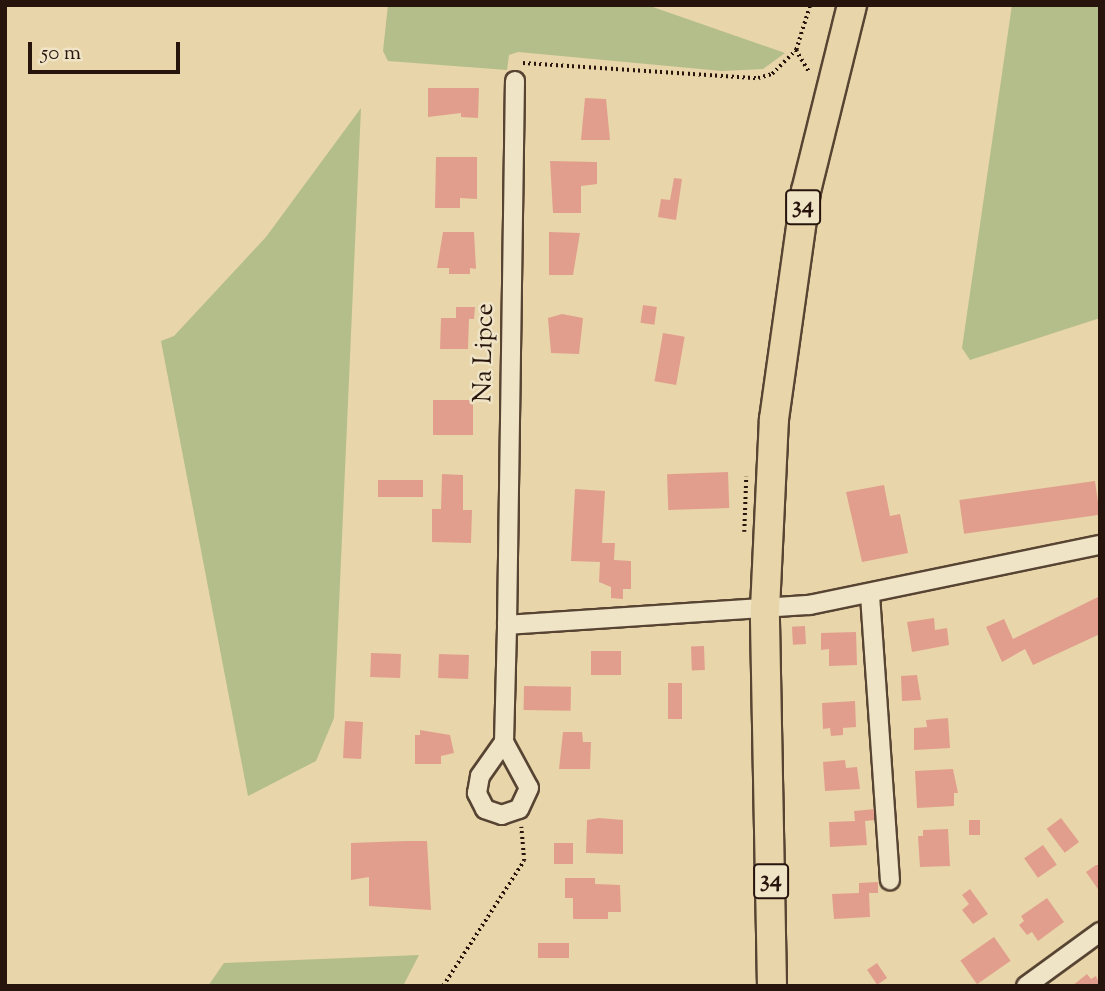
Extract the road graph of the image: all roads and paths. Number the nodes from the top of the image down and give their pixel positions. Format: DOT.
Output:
graph roads {
  1 [pos="810,5"];
  2 [pos="852,5"];
  3 [pos="515,81"];
  4 [pos="1100,545"];
  5 [pos="870,595"];
  6 [pos="765,609"];
  7 [pos="507,625"];
  8 [pos="504,742"];
  9 [pos="519,809"];
  10 [pos="890,880"];
  11 [pos="1100,932"];
  12 [pos="443,986"];
  13 [pos="772,986"];
  14 [pos="1026,986"];
  1 -- 3 [label="path"];
  2 -- 6 [label="main road, 34"];
  3 -- 7 [label="street, Na Lipce"];
  4 -- 5 [label="street"];
  5 -- 6 [label="street"];
  5 -- 10 [label="street"];
  6 -- 7 [label="street"];
  6 -- 13 [label="main road, 34"];
  7 -- 8 [label="street, Na Lipce"];
  8 -- 9 [label="street"];
  8 -- 9 [label="street"];
  9 -- 12 [label="path"];
  11 -- 14 [label="street"];
}
